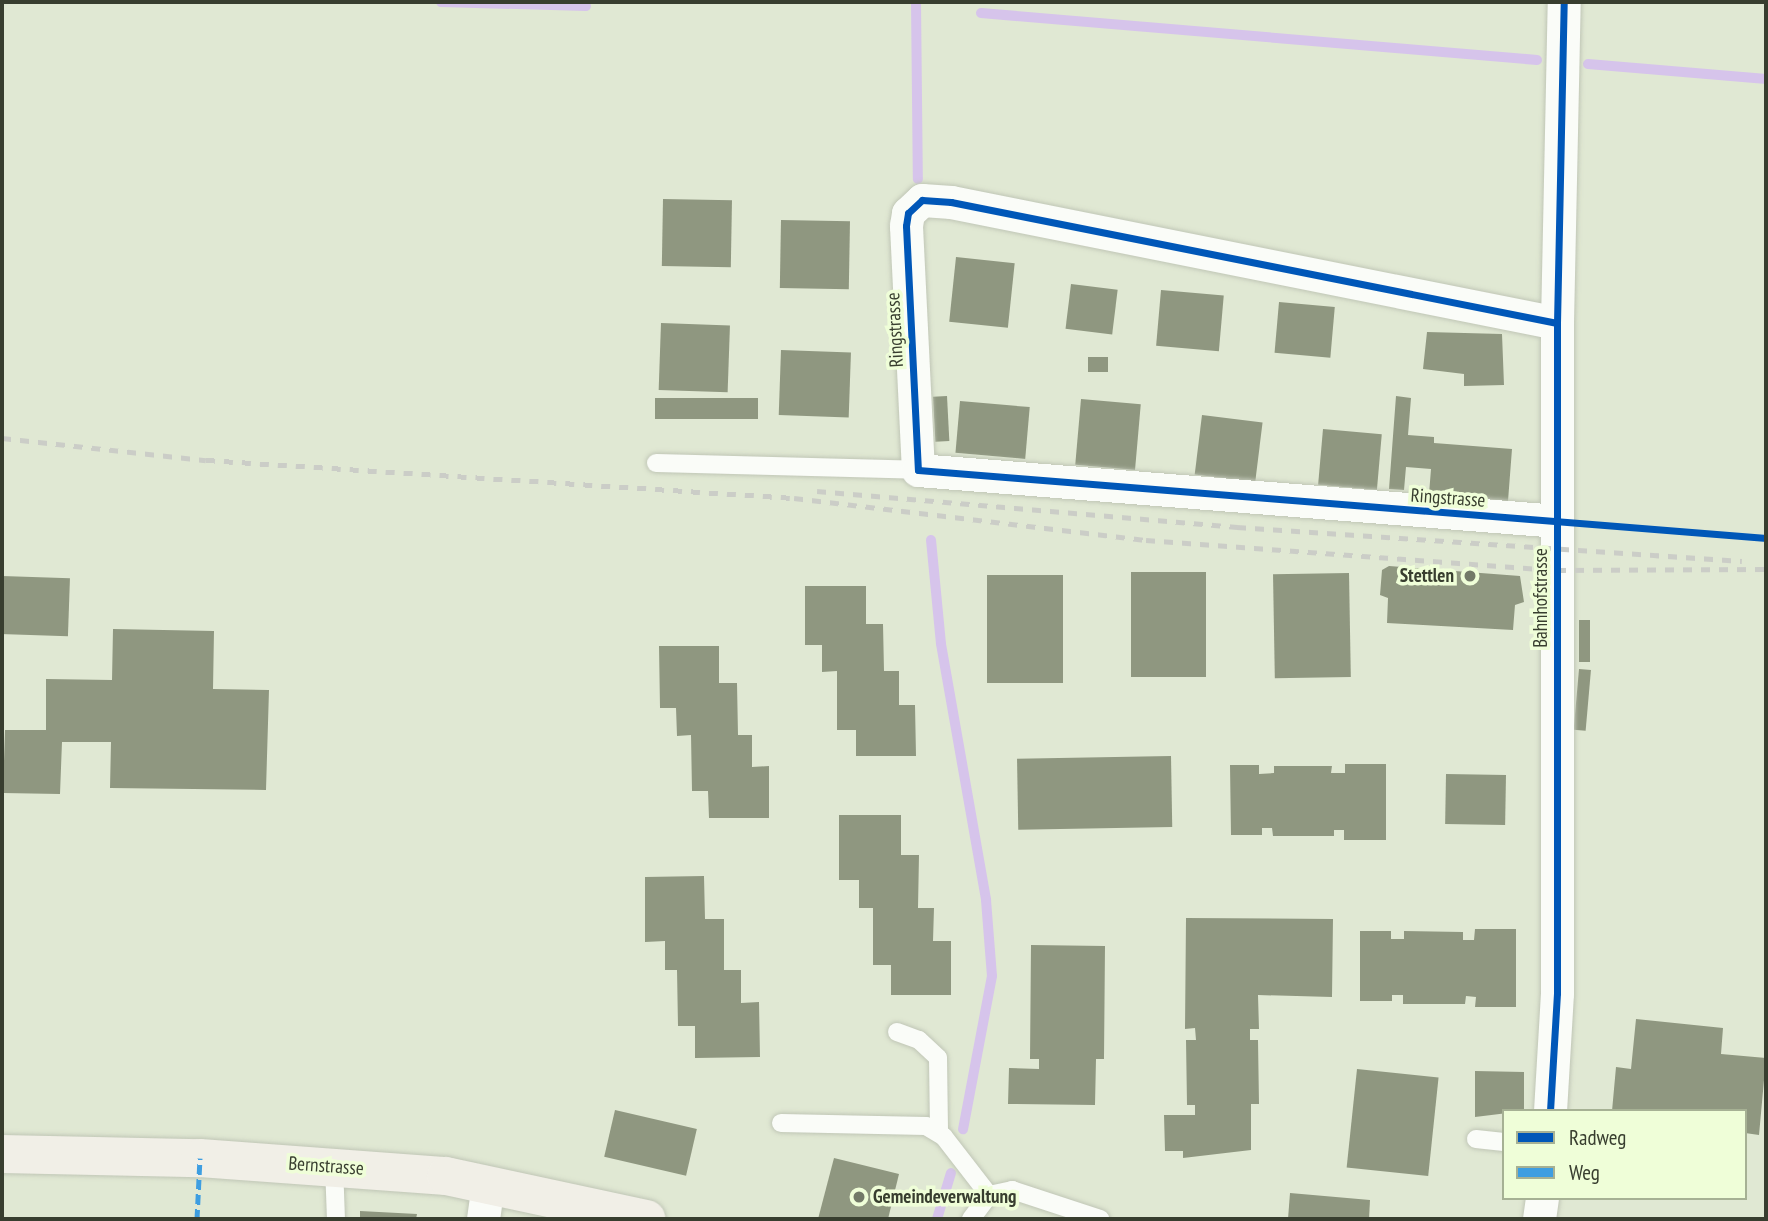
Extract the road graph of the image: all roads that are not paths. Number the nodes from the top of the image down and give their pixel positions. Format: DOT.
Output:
graph roads {
  1 [pos="1564,2"];
  2 [pos="1557,323"];
  3 [pos="656,463"];
  4 [pos="918,470"];
  5 [pos="1557,521"];
  6 [pos="897,1032"];
  7 [pos="1550,1109"];
  8 [pos="781,1123"];
  9 [pos="939,1133"];
  10 [pos="1476,1139"];
  11 [pos="1502,1142"];
  12 [pos="2,1153"];
  13 [pos="334,1165"];
  14 [pos="989,1195"];
  15 [pos="1542,1200"];
  16 [pos="486,1201"];
  17 [pos="336,1219"];
  18 [pos="646,1219"];
  19 [pos="971,1219"];
  20 [pos="1100,1219"];
  21 [pos="1539,1219"];
  1 -- 2 [label="street, Bahnhofstrasse"];
  2 -- 4 [label="street, Ringstrasse"];
  2 -- 5 [label="street, Bahnhofstrasse"];
  3 -- 4 [label="lane"];
  4 -- 5 [label="street, Ringstrasse"];
  5 -- 7 [label="street, Bahnhofstrasse"];
  6 -- 9 [label="lane"];
  8 -- 9 [label="lane"];
  9 -- 14 [label="lane"];
  10 -- 11 [label="lane"];
  12 -- 13 [label="main road, Bernstrasse"];
  13 -- 16 [label="main road, Bernstrasse"];
  13 -- 17 [label="lane"];
  14 -- 19 [label="lane"];
  14 -- 20 [label="lane"];
  15 -- 21 [label="street"];
  16 -- 18 [label="main road, Bernstrasse"];
}
